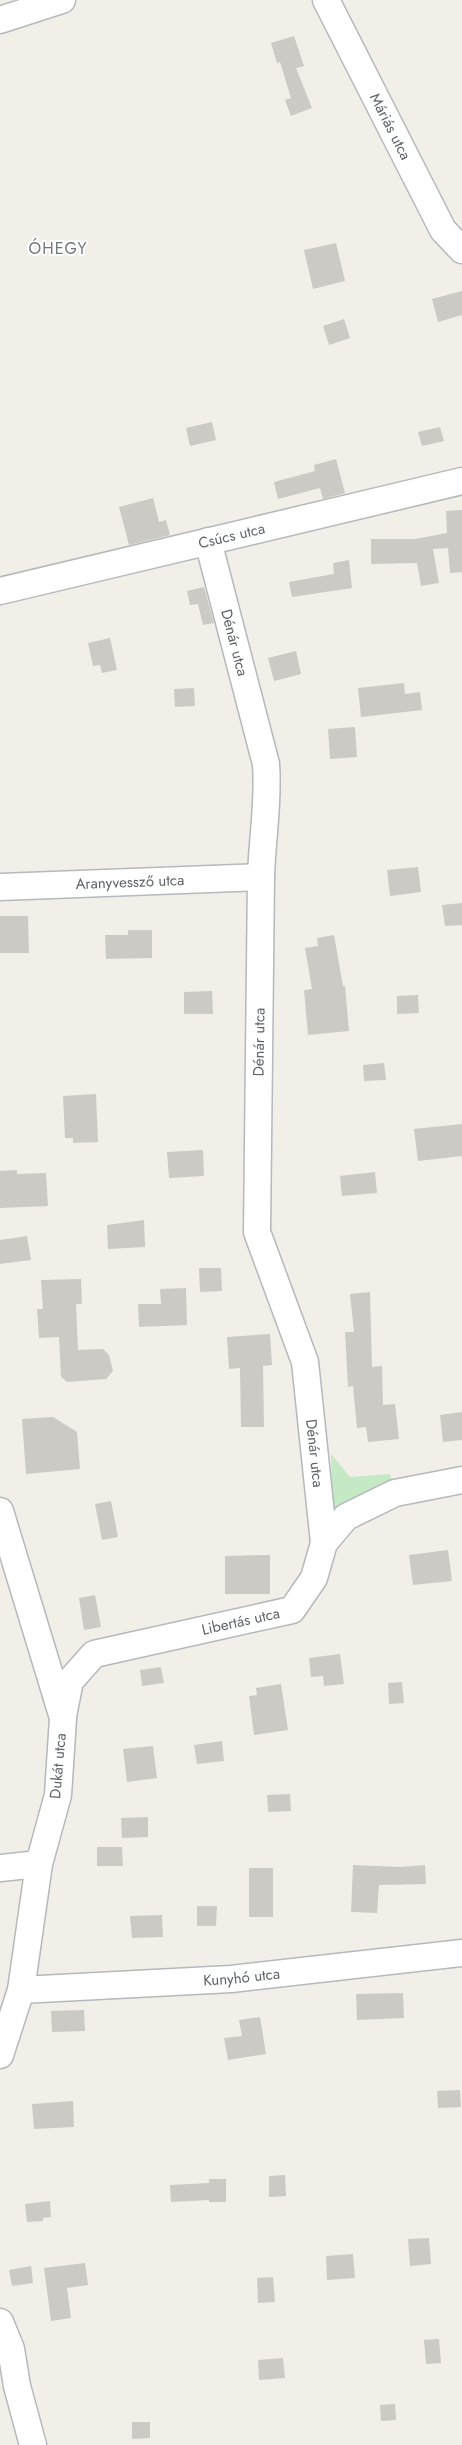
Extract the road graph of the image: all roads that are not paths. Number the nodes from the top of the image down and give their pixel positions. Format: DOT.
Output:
graph roads {
  1 [pos="62,0"];
  2 [pos="326,0"];
  3 [pos="0,20"];
  4 [pos="462,250"];
  5 [pos="462,481"];
  6 [pos="208,541"];
  7 [pos="0,591"];
  8 [pos="261,877"];
  9 [pos="0,886"];
  10 [pos="462,1480"];
  11 [pos="0,1510"];
  12 [pos="324,1543"];
  13 [pos="62,1718"];
  14 [pos="39,1864"];
  15 [pos="0,1868"];
  16 [pos="462,1953"];
  17 [pos="21,1990"];
  18 [pos="0,2055"];
  19 [pos="0,2322"];
  20 [pos="33,2445"];
  1 -- 3 [label="street"];
  2 -- 4 [label="street, Máriás utca"];
  5 -- 6 [label="street, Csúcs utca"];
  6 -- 7 [label="street, Csúcs utca"];
  6 -- 8 [label="street, Dénár utca"];
  8 -- 9 [label="street, Aranyvessző utca"];
  8 -- 12 [label="street, Dénár utca"];
  10 -- 12 [label="street, Libertás utca"];
  11 -- 13 [label="street, Dukát utca"];
  12 -- 13 [label="street, Libertás utca"];
  13 -- 14 [label="street, Dukát utca"];
  14 -- 15 [label="street"];
  14 -- 17 [label="street, Dukát utca"];
  16 -- 17 [label="street, Kunyhó utca"];
  17 -- 18 [label="street, Dukát utca"];
  19 -- 20 [label="street"];
}
